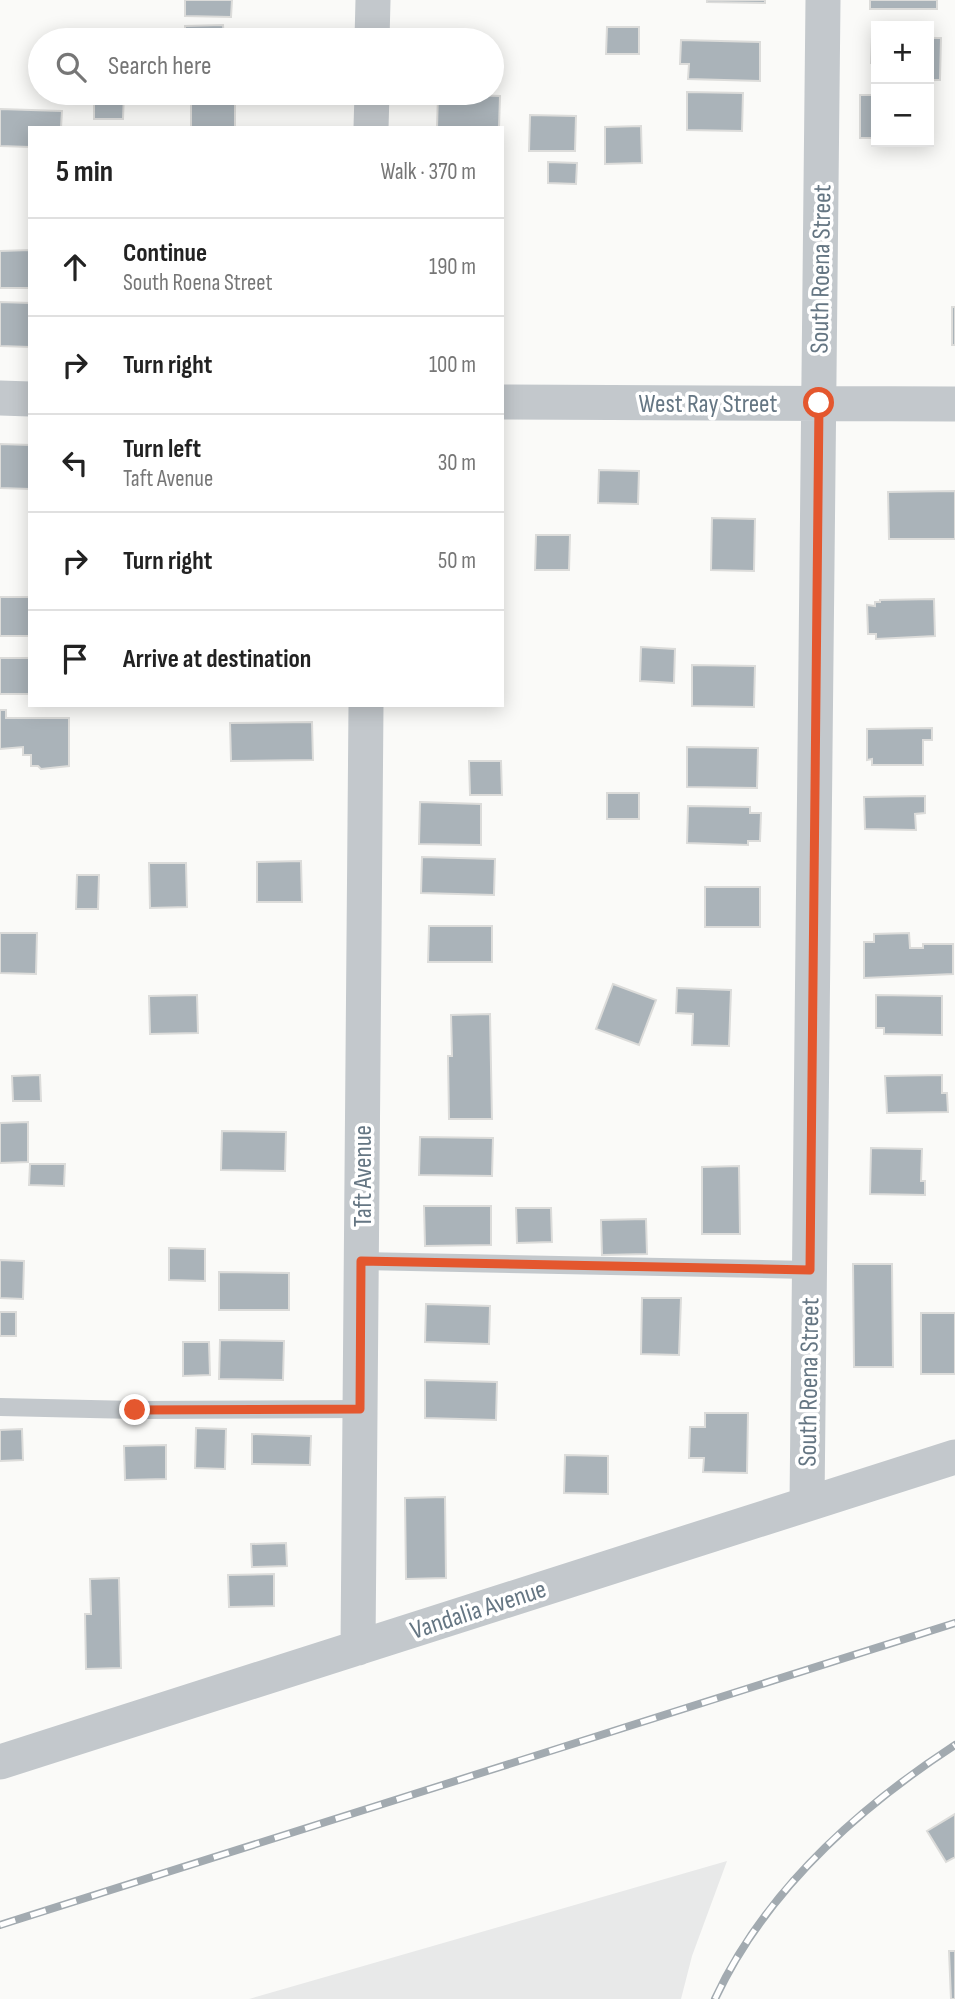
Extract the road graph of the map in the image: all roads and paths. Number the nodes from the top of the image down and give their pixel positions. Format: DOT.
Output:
graph roads {
  1 [pos="373,0"];
  2 [pos="823,0"];
  3 [pos="372,28"];
  4 [pos="372,105"];
  5 [pos="371,126"];
  6 [pos="0,398"];
  7 [pos="28,399"];
  8 [pos="504,402"];
  9 [pos="819,403"];
  10 [pos="955,404"];
  11 [pos="366,707"];
  12 [pos="361,1261"];
  13 [pos="810,1270"];
  14 [pos="0,1407"];
  15 [pos="360,1409"];
  16 [pos="955,1457"];
  17 [pos="807,1504"];
  18 [pos="358,1648"];
  19 [pos="0,1762"];
  1 -- 3 [label="street"];
  2 -- 9 [label="street, South Roena Street"];
  4 -- 5 [label="street"];
  6 -- 7 [label="street"];
  8 -- 9 [label="street, West Ray Street"];
  9 -- 10 [label="street, West Ray Street"];
  9 -- 13 [label="street, South Roena Street"];
  11 -- 12 [label="street, Taft Avenue"];
  12 -- 13 [label="lane"];
  12 -- 15 [label="street, Taft Avenue"];
  13 -- 17 [label="street, South Roena Street"];
  14 -- 15 [label="lane"];
  15 -- 18 [label="street, Taft Avenue"];
  16 -- 17 [label="street, Vandalia Avenue"];
  17 -- 18 [label="street, Vandalia Avenue"];
  18 -- 19 [label="street, Vandalia Avenue"];
}
